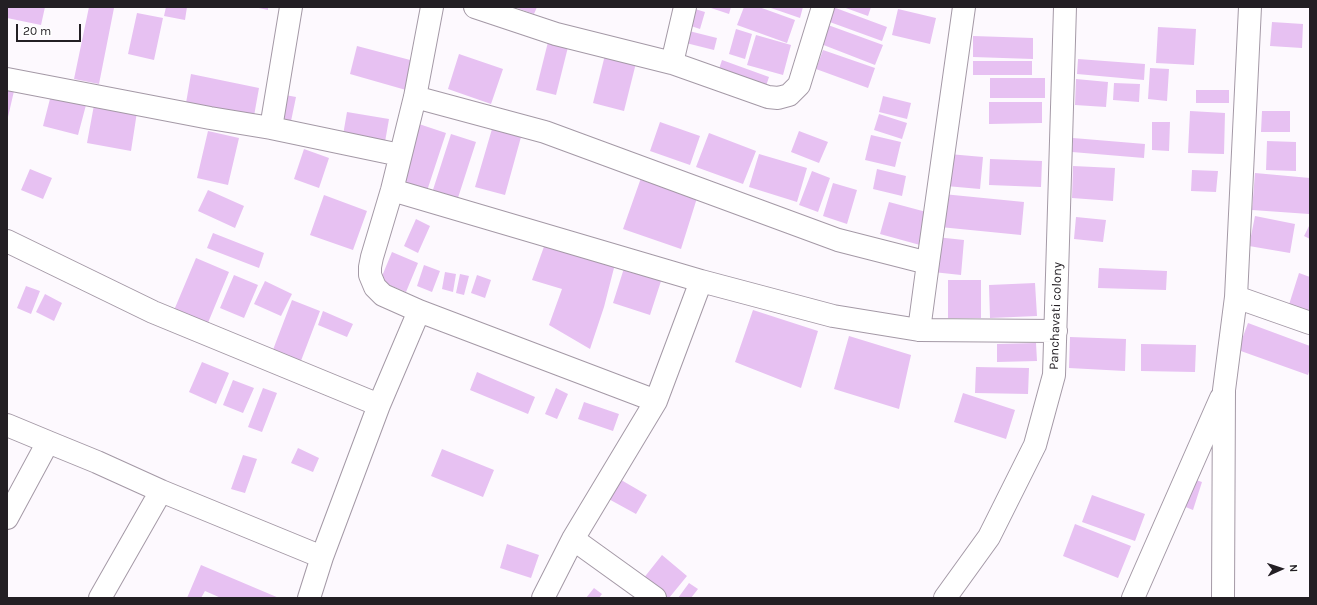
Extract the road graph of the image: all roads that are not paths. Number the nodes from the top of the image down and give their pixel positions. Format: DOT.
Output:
graph roads {
  1 [pos="291,7"];
  2 [pos="432,7"];
  3 [pos="475,7"];
  4 [pos="685,7"];
  5 [pos="823,7"];
  6 [pos="964,7"];
  7 [pos="1065,7"];
  8 [pos="1250,7"];
  9 [pos="672,63"];
  10 [pos="7,79"];
  11 [pos="415,97"];
  12 [pos="271,128"];
  13 [pos="400,155"];
  14 [pos="392,190"];
  15 [pos="7,241"];
  16 [pos="928,263"];
  17 [pos="701,281"];
  18 [pos="1236,297"];
  19 [pos="419,311"];
  20 [pos="1310,323"];
  21 [pos="919,330"];
  22 [pos="1056,331"];
  23 [pos="1224,390"];
  24 [pos="656,401"];
  25 [pos="379,405"];
  26 [pos="7,425"];
  27 [pos="48,442"];
  28 [pos="161,491"];
  29 [pos="7,518"];
  30 [pos="573,539"];
  31 [pos="322,557"];
  32 [pos="100,598"];
  33 [pos="309,598"];
  34 [pos="543,598"];
  35 [pos="655,598"];
  36 [pos="945,598"];
  37 [pos="1133,598"];
  38 [pos="1223,598"];
  1 -- 12 [label="street"];
  2 -- 11 [label="street"];
  3 -- 9 [label="street"];
  4 -- 9 [label="street"];
  5 -- 9 [label="street"];
  6 -- 16 [label="street"];
  7 -- 22 [label="street, Panchavati colony"];
  8 -- 18 [label="street"];
  10 -- 12 [label="street"];
  11 -- 13 [label="street"];
  11 -- 16 [label="street"];
  12 -- 13 [label="street"];
  13 -- 14 [label="street"];
  14 -- 17 [label="street"];
  14 -- 19 [label="street"];
  15 -- 25 [label="street"];
  16 -- 21 [label="street"];
  17 -- 21 [label="street"];
  17 -- 24 [label="street"];
  18 -- 20 [label="street"];
  18 -- 23 [label="street"];
  19 -- 24 [label="street"];
  19 -- 25 [label="street"];
  21 -- 22 [label="street"];
  22 -- 36 [label="street, Panchavati colony"];
  23 -- 37 [label="street"];
  23 -- 38 [label="street"];
  24 -- 30 [label="street"];
  25 -- 31 [label="street"];
  26 -- 27 [label="street"];
  27 -- 28 [label="street"];
  27 -- 29 [label="street"];
  28 -- 31 [label="street"];
  28 -- 32 [label="street"];
  30 -- 34 [label="street"];
  30 -- 35 [label="street"];
  31 -- 33 [label="street"];
}
